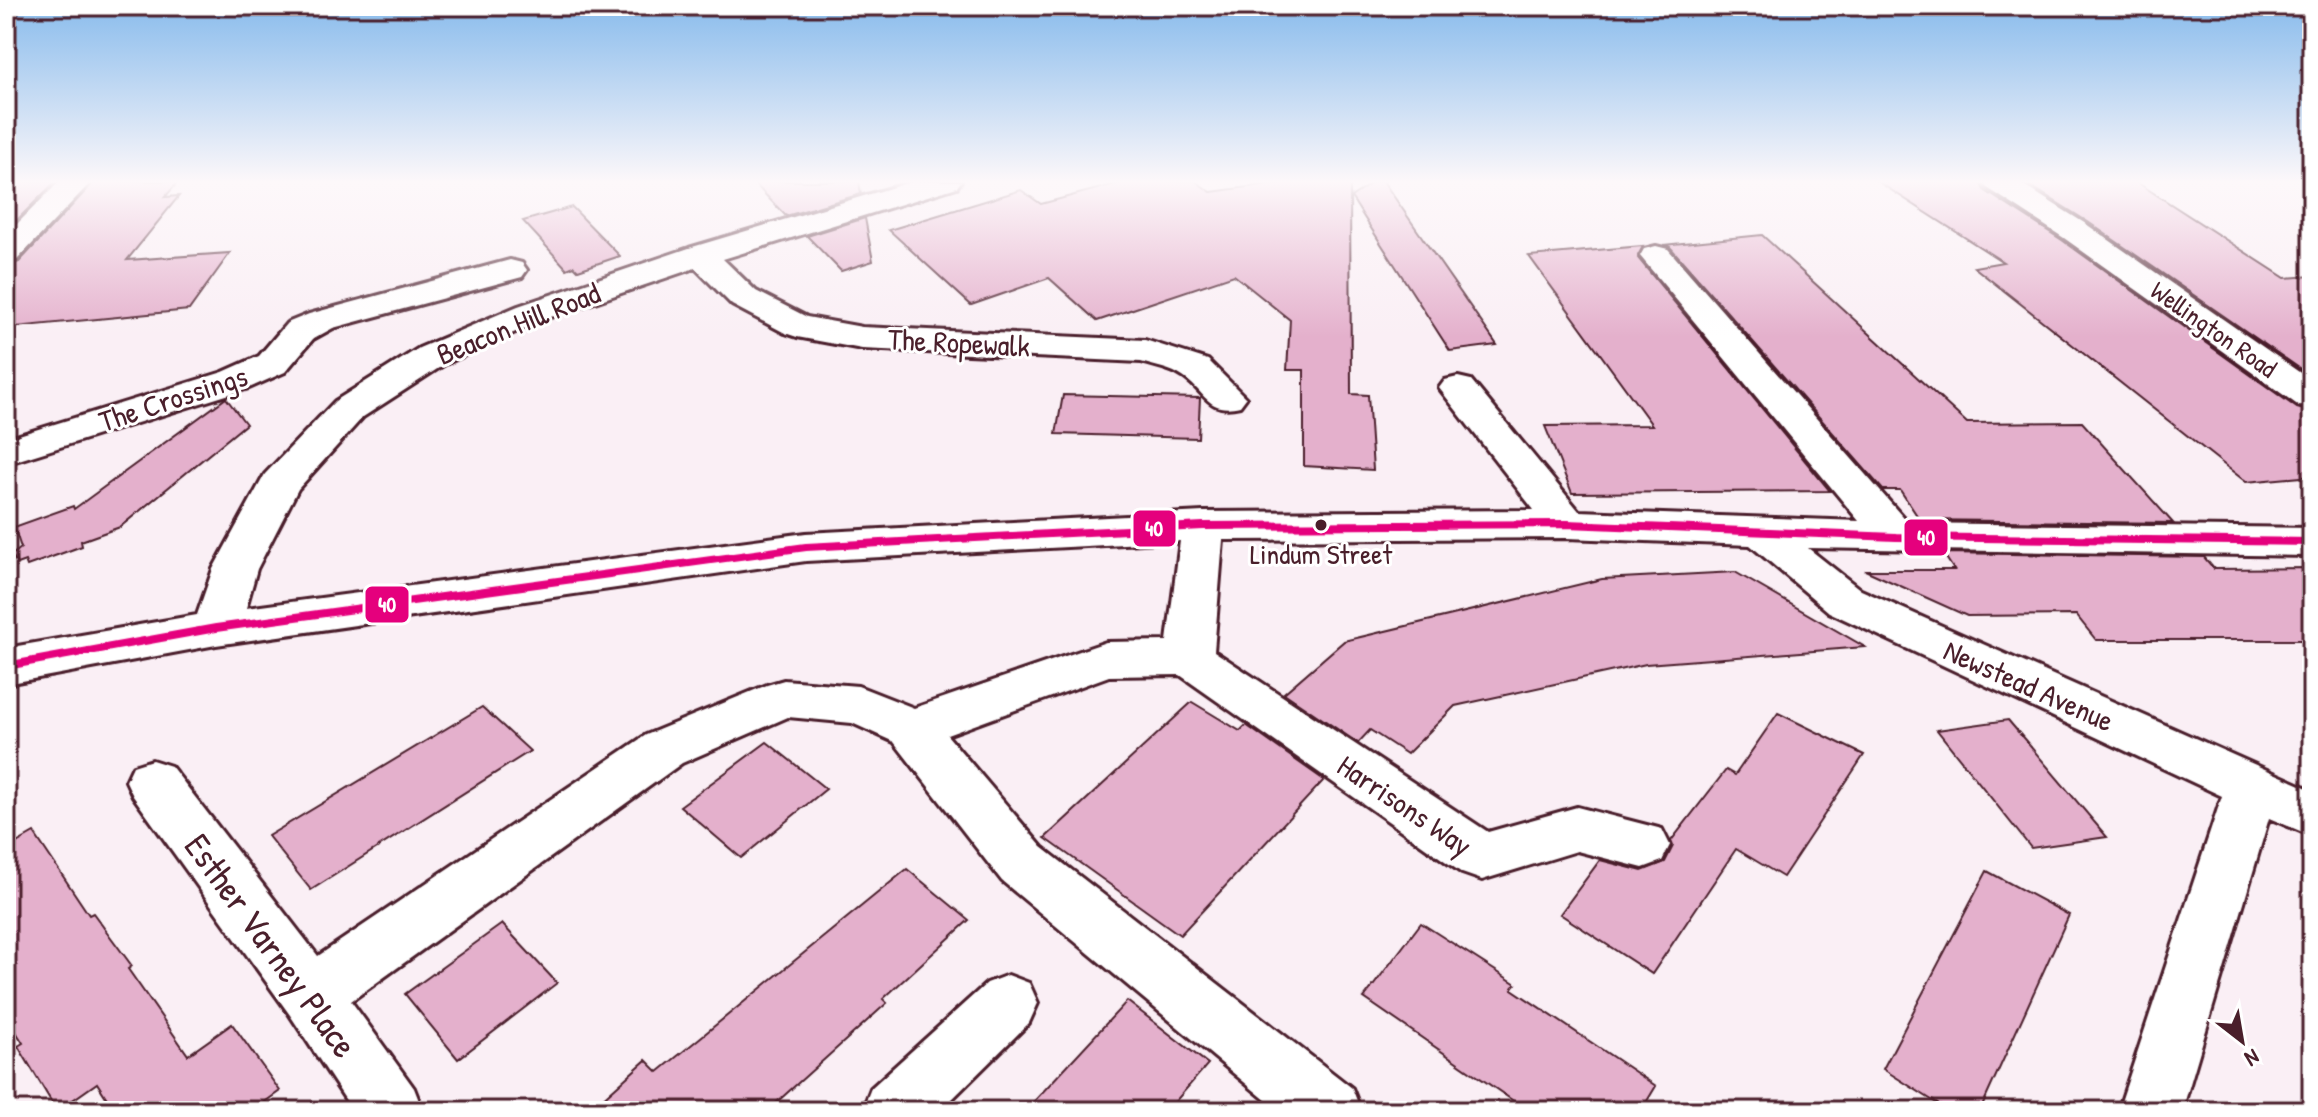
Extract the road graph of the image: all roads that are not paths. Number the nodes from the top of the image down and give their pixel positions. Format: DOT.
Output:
graph roads {
  1 [pos="26,233"];
  2 [pos="761,233"];
  3 [pos="2078,233"];
  4 [pos="6,253"];
  5 [pos="701,255"];
  6 [pos="1656,256"];
  7 [pos="530,313"];
  8 [pos="1458,388"];
  9 [pos="1227,398"];
  10 [pos="2312,398"];
  11 [pos="6,452"];
  12 [pos="1567,524"];
  13 [pos="1203,526"];
  14 [pos="1761,532"];
  15 [pos="1896,537"];
  16 [pos="2312,542"];
  17 [pos="216,628"];
  18 [pos="1189,658"];
  19 [pos="6,666"];
  20 [pos="912,728"];
  21 [pos="152,781"];
  22 [pos="2252,786"];
  23 [pos="2312,814"];
  24 [pos="1643,845"];
  25 [pos="311,995"];
  26 [pos="1008,1003"];
  27 [pos="391,1111"];
  28 [pos="894,1111"];
  29 [pos="1329,1111"];
  30 [pos="2150,1111"];
  1 -- 4 [label="street"];
  2 -- 5 [label="street, Beacon Hill Road"];
  3 -- 10 [label="street, Wellington Road"];
  5 -- 7 [label="street, Beacon Hill Road"];
  5 -- 9 [label="street, The Ropewalk"];
  6 -- 15 [label="street"];
  7 -- 11 [label="street, The Crossings"];
  7 -- 17 [label="street, Beacon Hill Road"];
  8 -- 12 [label="street"];
  12 -- 13 [label="street"];
  12 -- 14 [label="street"];
  13 -- 17 [label="street"];
  13 -- 18 [label="street"];
  14 -- 15 [label="street"];
  14 -- 22 [label="street, Newstead Avenue"];
  15 -- 16 [label="street"];
  17 -- 19 [label="street"];
  18 -- 20 [label="street"];
  18 -- 24 [label="street, Harrisons Way"];
  20 -- 25 [label="street"];
  20 -- 29 [label="street"];
  21 -- 25 [label="street, Esther Varney Place"];
  22 -- 23 [label="street, Newstead Avenue"];
  22 -- 30 [label="street"];
  25 -- 27 [label="street, Esther Varney Place"];
  26 -- 28 [label="street"];
}
